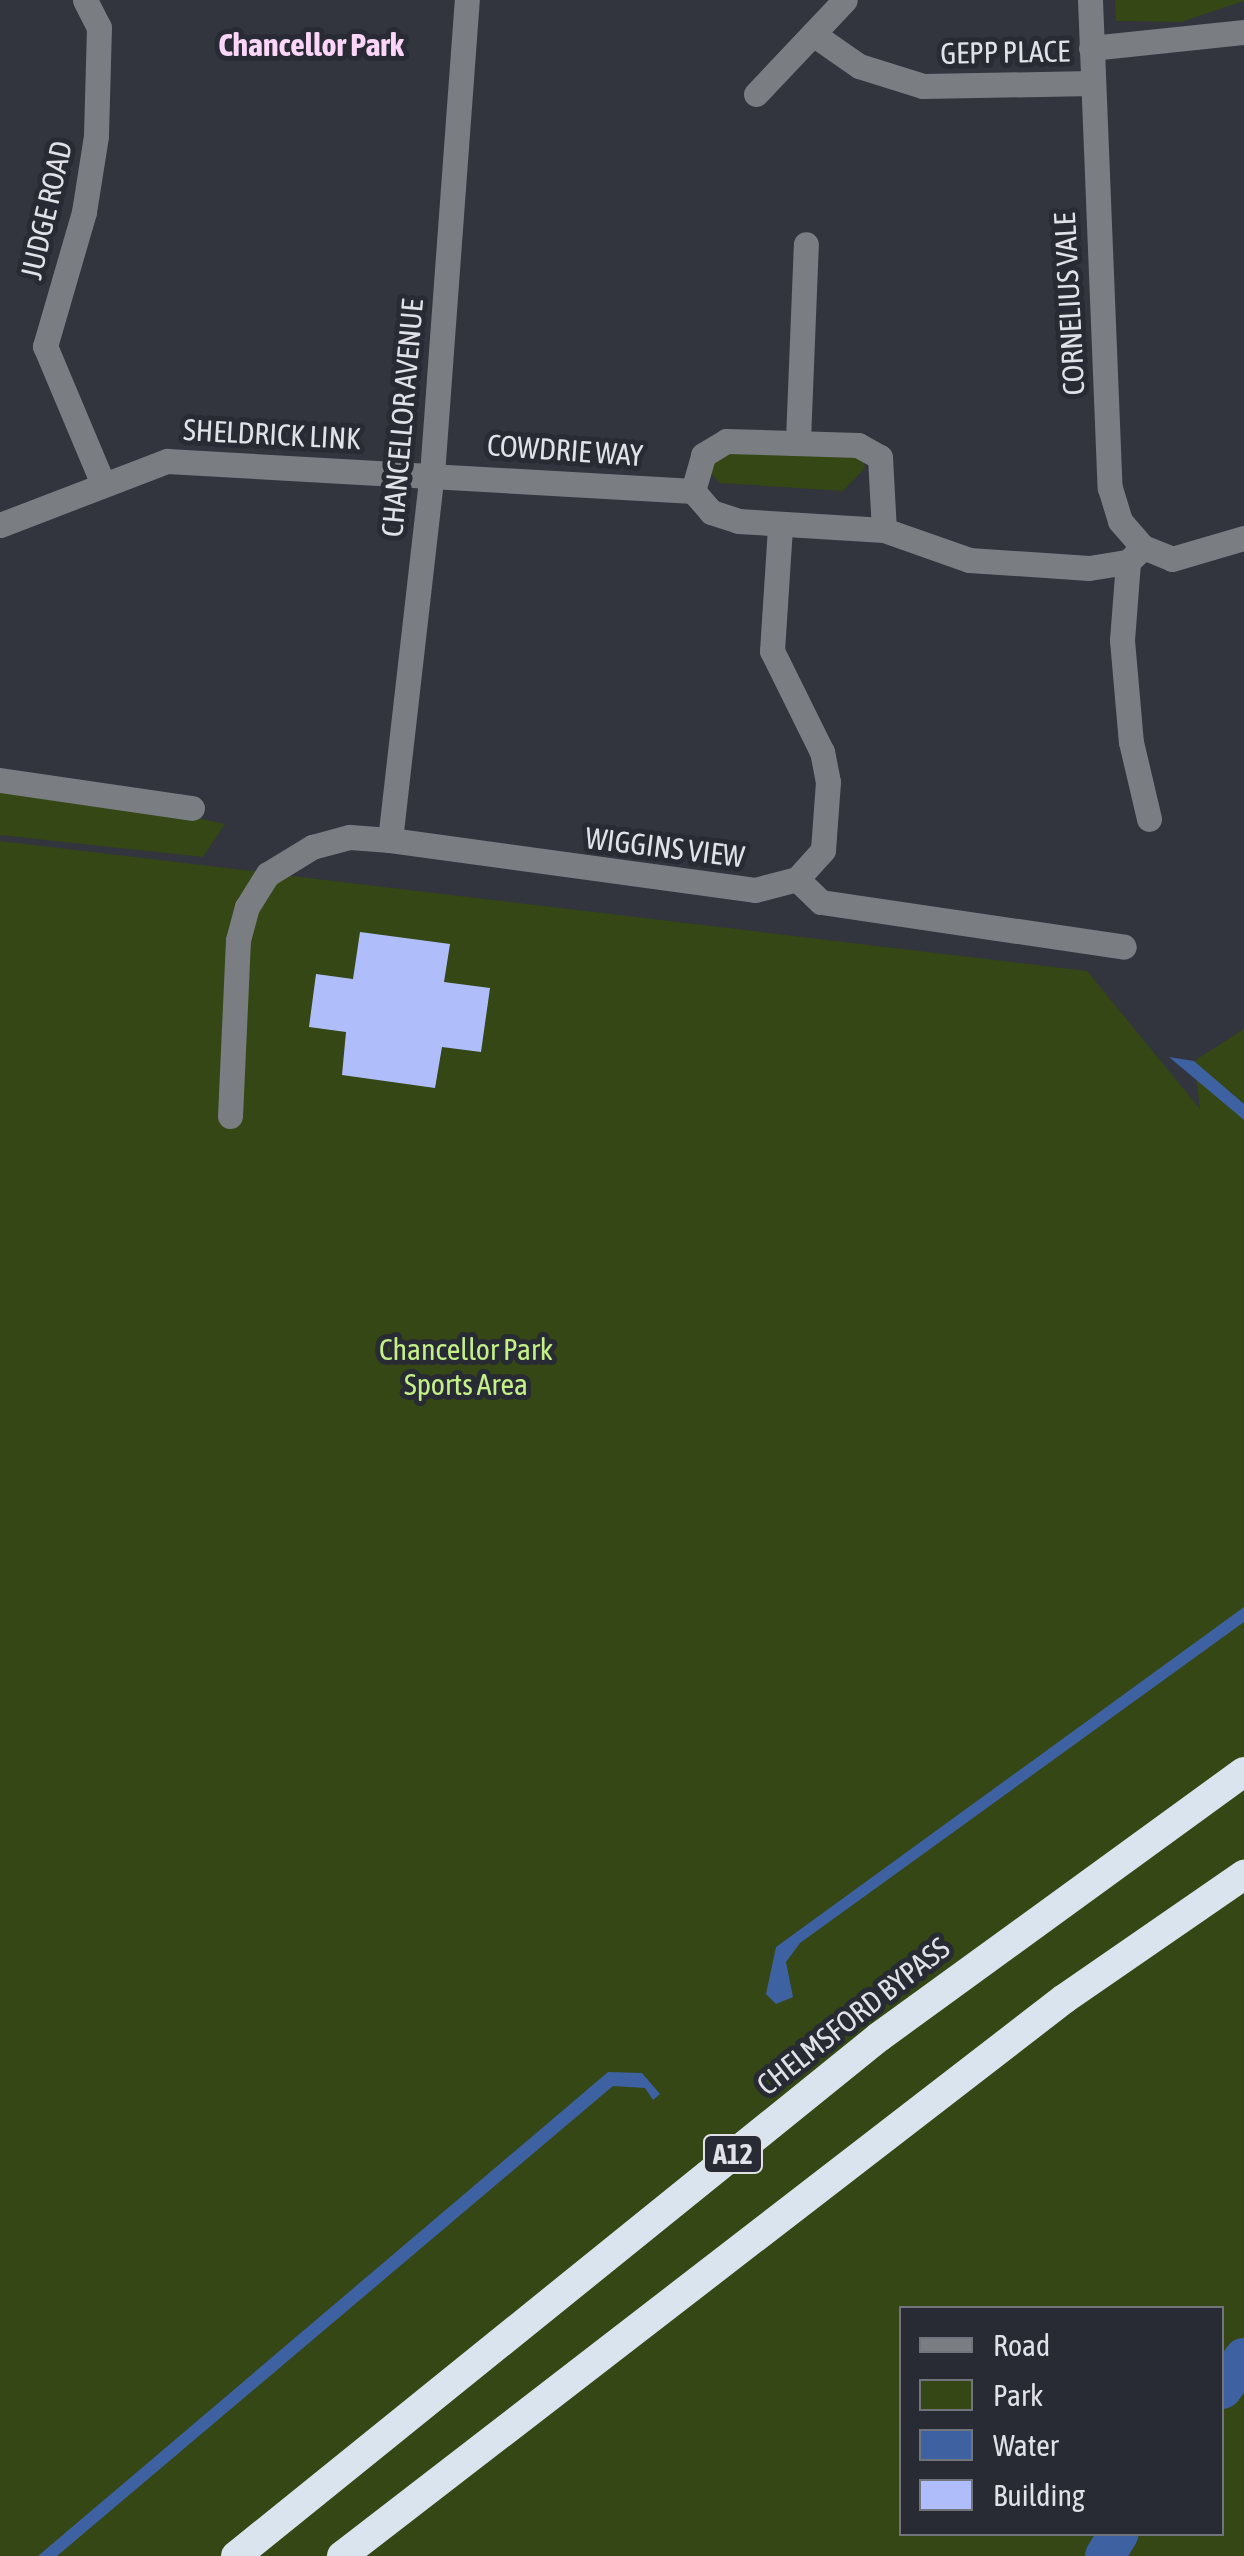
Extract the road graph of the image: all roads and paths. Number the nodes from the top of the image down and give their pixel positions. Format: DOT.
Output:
graph roads {
  1 [pos="85,0"];
  2 [pos="467,0"];
  3 [pos="845,0"];
  4 [pos="1090,0"];
  5 [pos="1244,32"];
  6 [pos="813,34"];
  7 [pos="1091,48"];
  8 [pos="1092,84"];
  9 [pos="756,94"];
  10 [pos="806,244"];
  11 [pos="798,440"];
  12 [pos="432,474"];
  13 [pos="103,484"];
  14 [pos="693,490"];
  15 [pos="0,525"];
  16 [pos="780,526"];
  17 [pos="884,530"];
  18 [pos="1244,538"];
  19 [pos="1135,555"];
  20 [pos="0,780"];
  21 [pos="192,808"];
  22 [pos="1150,819"];
  23 [pos="390,840"];
  24 [pos="797,879"];
  25 [pos="1124,947"];
  26 [pos="230,1116"];
  27 [pos="1244,1772"];
  28 [pos="1244,1875"];
  29 [pos="236,2556"];
  30 [pos="342,2556"];
  1 -- 13 [label="street, JUDGE ROAD"];
  2 -- 12 [label="street, CHANCELLOR AVENUE"];
  3 -- 6 [label="street"];
  4 -- 7 [label="street, CORNELIUS VALE"];
  5 -- 7 [label="street"];
  6 -- 8 [label="street, GEPP PLACE"];
  6 -- 9 [label="street"];
  7 -- 8 [label="street, CORNELIUS VALE"];
  8 -- 19 [label="street, CORNELIUS VALE"];
  10 -- 11 [label="street"];
  11 -- 14 [label="street"];
  11 -- 17 [label="street"];
  12 -- 13 [label="street, SHELDRICK LINK"];
  12 -- 14 [label="street, COWDRIE WAY"];
  12 -- 23 [label="street, CHANCELLOR AVENUE"];
  13 -- 15 [label="street, SHELDRICK LINK"];
  14 -- 16 [label="street"];
  16 -- 17 [label="street"];
  16 -- 24 [label="street"];
  17 -- 19 [label="street"];
  18 -- 19 [label="street"];
  19 -- 22 [label="street"];
  20 -- 21 [label="street"];
  23 -- 24 [label="street, WIGGINS VIEW"];
  23 -- 26 [label="street, WIGGINS VIEW"];
  24 -- 25 [label="street"];
  27 -- 29 [label="highway, CHELMSFORD BYPASS / A12"];
  28 -- 30 [label="highway, A12"];
}
